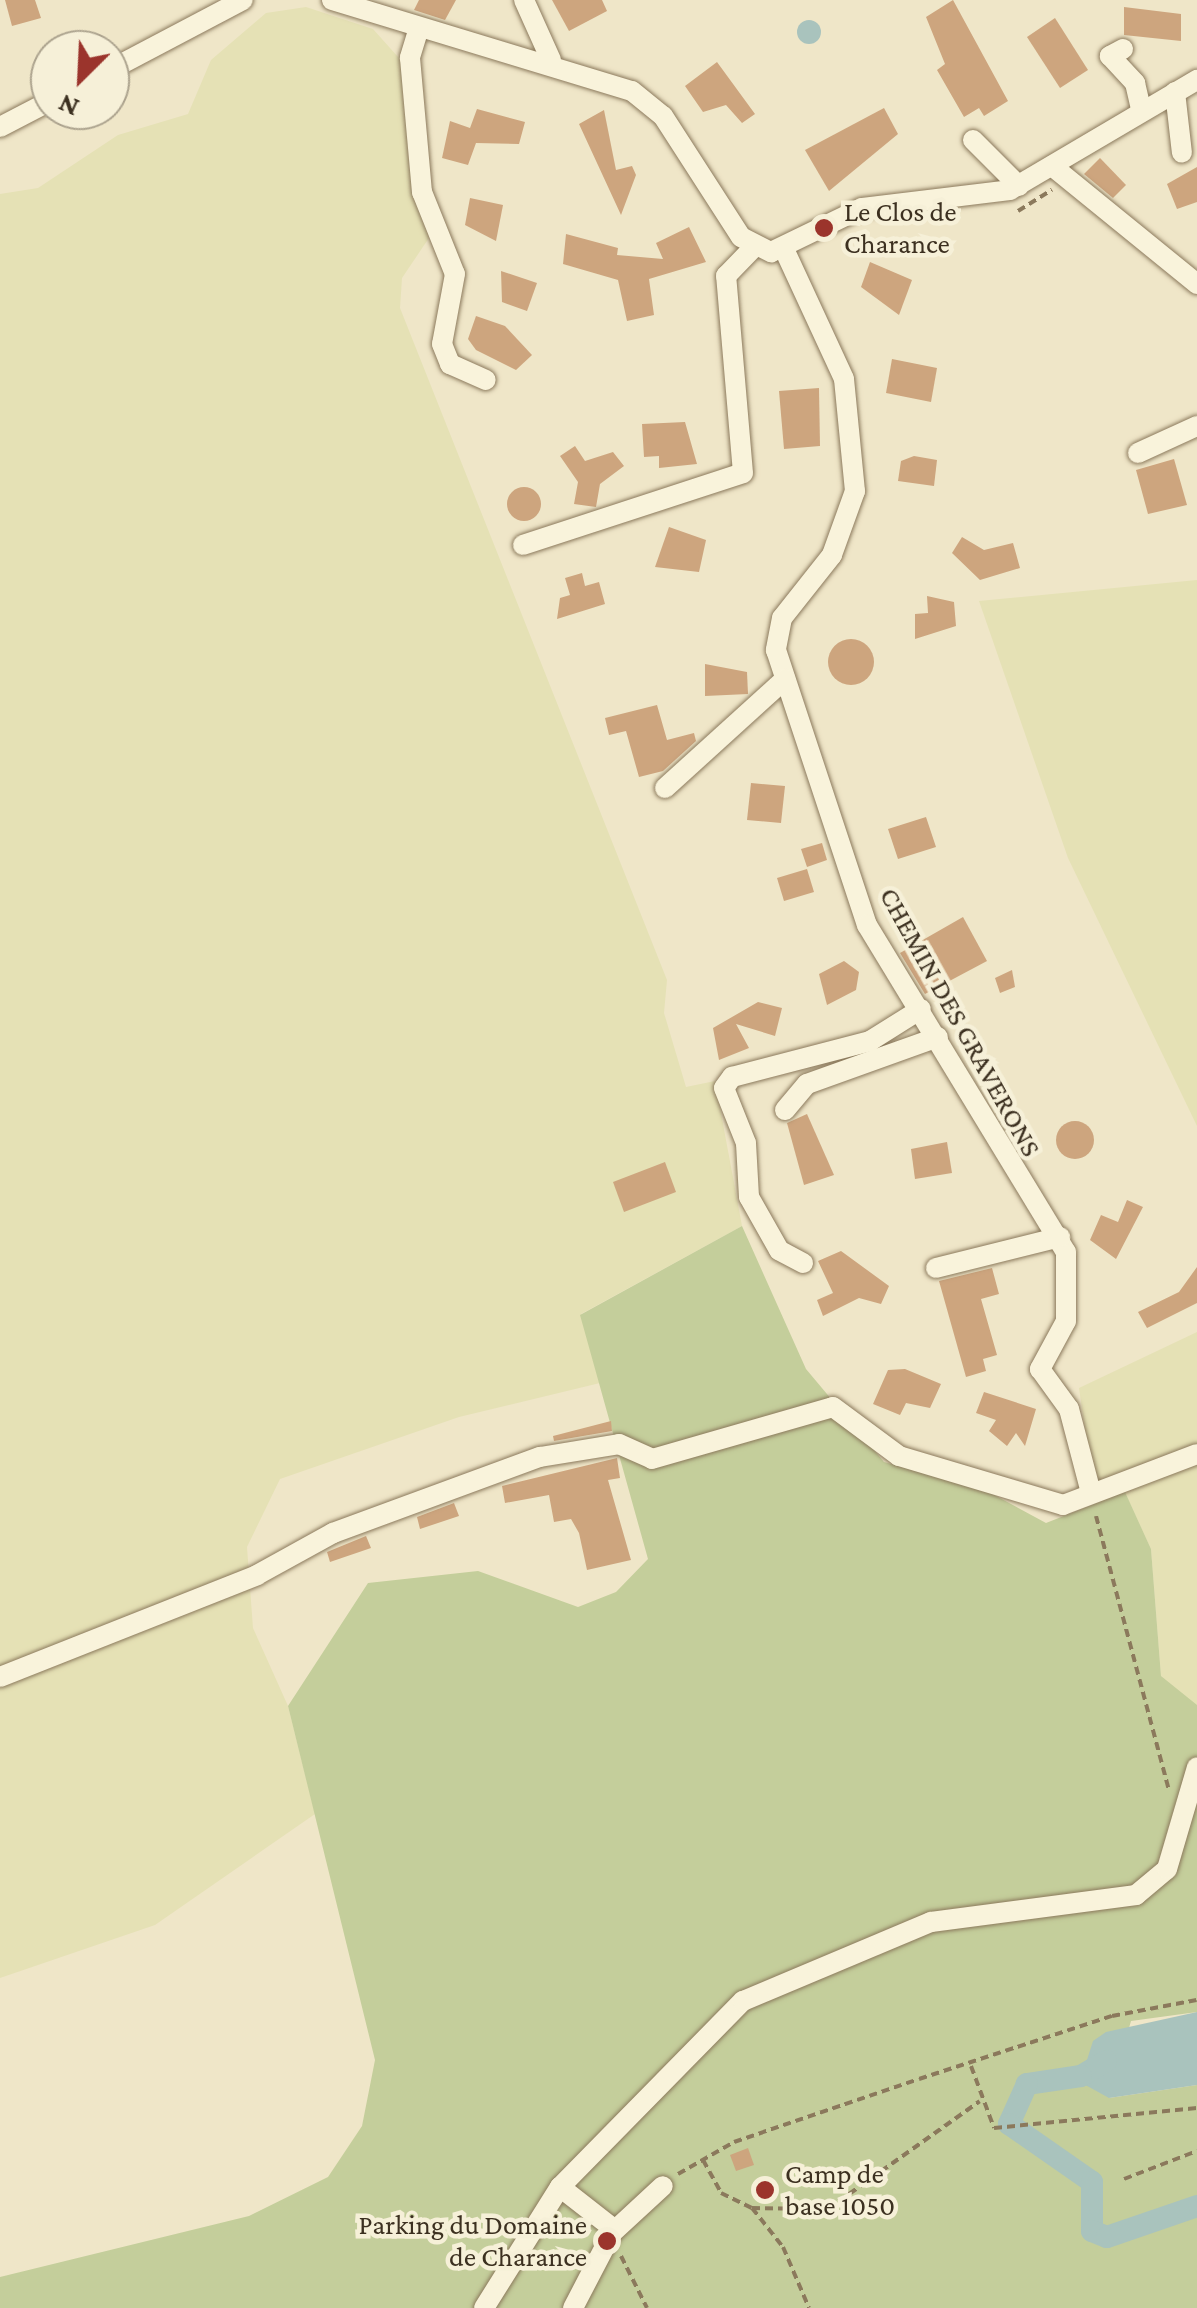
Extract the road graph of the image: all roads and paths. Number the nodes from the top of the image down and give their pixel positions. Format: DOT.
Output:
graph roads {
  1 [pos="243,0"];
  2 [pos="332,0"];
  3 [pos="524,0"];
  4 [pos="418,31"];
  5 [pos="1123,49"];
  6 [pos="130,59"];
  7 [pos="551,60"];
  8 [pos="1197,80"];
  9 [pos="1175,92"];
  10 [pos="1141,109"];
  11 [pos="30,111"];
  12 [pos="0,127"];
  13 [pos="973,140"];
  14 [pos="1182,152"];
  15 [pos="1052,166"];
  16 [pos="1019,186"];
  17 [pos="754,248"];
  18 [pos="784,249"];
  19 [pos="1197,284"];
  20 [pos="486,380"];
  21 [pos="1197,426"];
  22 [pos="1138,452"];
  23 [pos="522,546"];
  24 [pos="785,679"];
  25 [pos="665,788"];
  26 [pos="922,1008"];
  27 [pos="938,1037"];
  28 [pos="785,1110"];
  29 [pos="1060,1236"];
  30 [pos="803,1264"];
  31 [pos="936,1268"];
  32 [pos="1197,1454"];
  33 [pos="1090,1493"];
  34 [pos="0,1677"];
  35 [pos="1197,1768"];
  36 [pos="1181,1813"];
  37 [pos="1197,2000"];
  38 [pos="971,2066"];
  39 [pos="980,2101"];
  40 [pos="1197,2108"];
  41 [pos="1197,2151"];
  42 [pos="703,2160"];
  43 [pos="1124,2179"];
  44 [pos="663,2186"];
  45 [pos="560,2187"];
  46 [pos="752,2208"];
  47 [pos="610,2237"];
  48 [pos="484,2308"];
  49 [pos="573,2308"];
  50 [pos="647,2308"];
  51 [pos="809,2308"];
  1 -- 6 [label="street"];
  2 -- 4 [label="street"];
  3 -- 7 [label="street"];
  4 -- 7 [label="street"];
  4 -- 20 [label="street"];
  5 -- 10 [label="street"];
  7 -- 17 [label="street"];
  8 -- 9 [label="street"];
  9 -- 10 [label="street"];
  9 -- 14 [label="street"];
  10 -- 15 [label="street"];
  11 -- 12 [label="street"];
  13 -- 16 [label="street"];
  15 -- 16 [label="street"];
  15 -- 19 [label="street"];
  16 -- 18 [label="street"];
  17 -- 18 [label="street"];
  17 -- 23 [label="street"];
  18 -- 24 [label="street, CHEMIN DES GRAVERONS"];
  21 -- 22 [label="street"];
  24 -- 25 [label="street"];
  24 -- 26 [label="street, CHEMIN DES GRAVERONS"];
  26 -- 27 [label="street, CHEMIN DES GRAVERONS"];
  26 -- 30 [label="street"];
  27 -- 28 [label="street"];
  27 -- 29 [label="street, CHEMIN DES GRAVERONS"];
  29 -- 31 [label="street"];
  29 -- 33 [label="street, CHEMIN DES GRAVERONS"];
  32 -- 33 [label="street"];
  33 -- 34 [label="street"];
  33 -- 36 [label="path"];
  35 -- 36 [label="street"];
  36 -- 45 [label="street"];
  37 -- 38 [label="path"];
  38 -- 39 [label="path"];
  38 -- 42 [label="path"];
  39 -- 40 [label="path"];
  39 -- 46 [label="path"];
  41 -- 43 [label="path"];
  42 -- 44 [label="path"];
  42 -- 46 [label="path"];
  44 -- 47 [label="street"];
  45 -- 47 [label="street"];
  45 -- 48 [label="street"];
  46 -- 51 [label="path"];
  47 -- 49 [label="street"];
  47 -- 50 [label="path"];
}
